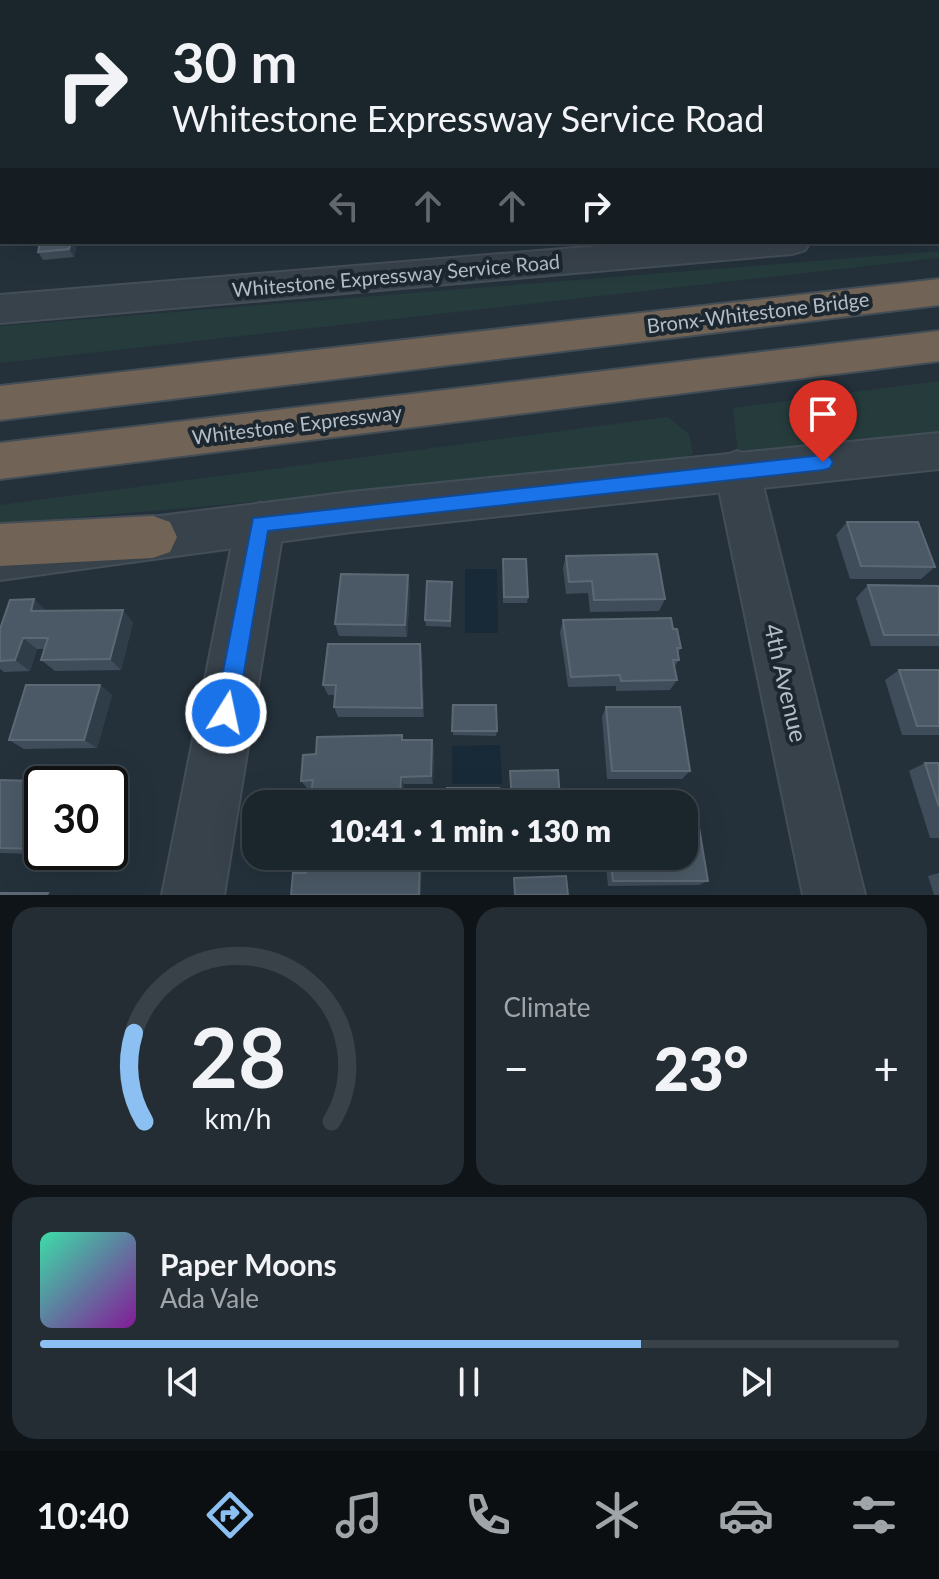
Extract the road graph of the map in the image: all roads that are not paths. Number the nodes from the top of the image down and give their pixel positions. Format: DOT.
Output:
graph roads {
  1 [pos="768,244"];
  2 [pos="939,292"];
  3 [pos="0,309"];
  4 [pos="939,346"];
  5 [pos="0,403"];
  6 [pos="939,451"];
  7 [pos="0,461"];
  8 [pos="737,470"];
  9 [pos="260,524"];
  10 [pos="153,537"];
  11 [pos="0,545"];
  12 [pos="0,558"];
  13 [pos="193,895"];
  14 [pos="834,895"];
  1 -- 3 [label="street, Whitestone Expressway Service Road"];
  2 -- 5 [label="highway, Bronx-Whitestone Bridge"];
  4 -- 7 [label="highway, Whitestone Expressway"];
  6 -- 8 [label="street"];
  8 -- 9 [label="street"];
  8 -- 14 [label="street, 4th Avenue"];
  9 -- 10 [label="street"];
  9 -- 13 [label="street"];
  10 -- 11 [label="highway"];
  10 -- 12 [label="street"];
}
